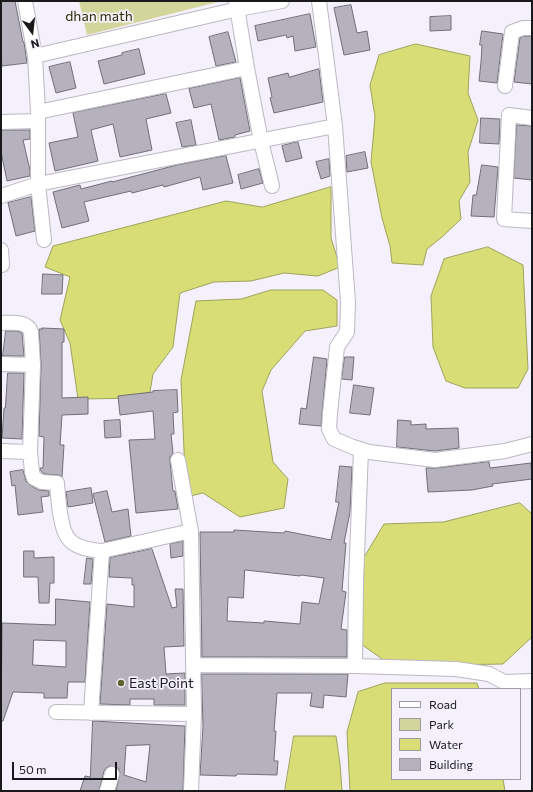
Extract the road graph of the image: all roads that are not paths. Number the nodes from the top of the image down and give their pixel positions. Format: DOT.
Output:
graph roads {
  1 [pos="25,1"];
  2 [pos="282,1"];
  3 [pos="319,1"];
  4 [pos="237,5"];
  5 [pos="532,28"];
  6 [pos="35,56"];
  7 [pos="247,68"];
  8 [pos="505,86"];
  9 [pos="38,116"];
  10 [pos="532,118"];
  11 [pos="1,122"];
  12 [pos="335,126"];
  13 [pos="261,141"];
  14 [pos="38,184"];
  15 [pos="272,186"];
  16 [pos="1,196"];
  17 [pos="532,221"];
  18 [pos="44,240"];
  19 [pos="1,250"];
  20 [pos="2,265"];
  21 [pos="1,323"];
  22 [pos="1,364"];
  23 [pos="33,365"];
  24 [pos="532,444"];
  25 [pos="361,450"];
  26 [pos="1,451"];
  27 [pos="30,452"];
  28 [pos="178,460"];
  29 [pos="191,531"];
  30 [pos="102,551"];
  31 [pos="193,666"];
  32 [pos="355,666"];
  33 [pos="532,681"];
  34 [pos="56,712"];
  35 [pos="91,713"];
  36 [pos="194,714"];
  37 [pos="112,774"];
  38 [pos="107,791"];
  39 [pos="191,791"];
  1 -- 6 [label="street"];
  2 -- 4 [label="street"];
  3 -- 12 [label="street"];
  4 -- 6 [label="street"];
  4 -- 7 [label="street"];
  5 -- 8 [label="street"];
  6 -- 9 [label="street"];
  7 -- 9 [label="street"];
  7 -- 13 [label="street"];
  9 -- 11 [label="street"];
  9 -- 14 [label="street"];
  10 -- 17 [label="street"];
  12 -- 13 [label="street"];
  12 -- 25 [label="street"];
  13 -- 14 [label="street"];
  13 -- 15 [label="street"];
  14 -- 16 [label="street"];
  14 -- 18 [label="street"];
  19 -- 20 [label="street"];
  21 -- 23 [label="street"];
  22 -- 23 [label="street"];
  23 -- 27 [label="street"];
  24 -- 25 [label="street"];
  25 -- 32 [label="street"];
  26 -- 27 [label="street"];
  27 -- 30 [label="street"];
  28 -- 29 [label="street"];
  29 -- 30 [label="street"];
  29 -- 31 [label="street"];
  30 -- 35 [label="street"];
  31 -- 32 [label="street"];
  31 -- 36 [label="street"];
  32 -- 33 [label="street"];
  34 -- 35 [label="street"];
  35 -- 36 [label="street"];
  36 -- 39 [label="street"];
  37 -- 38 [label="street"];
}
